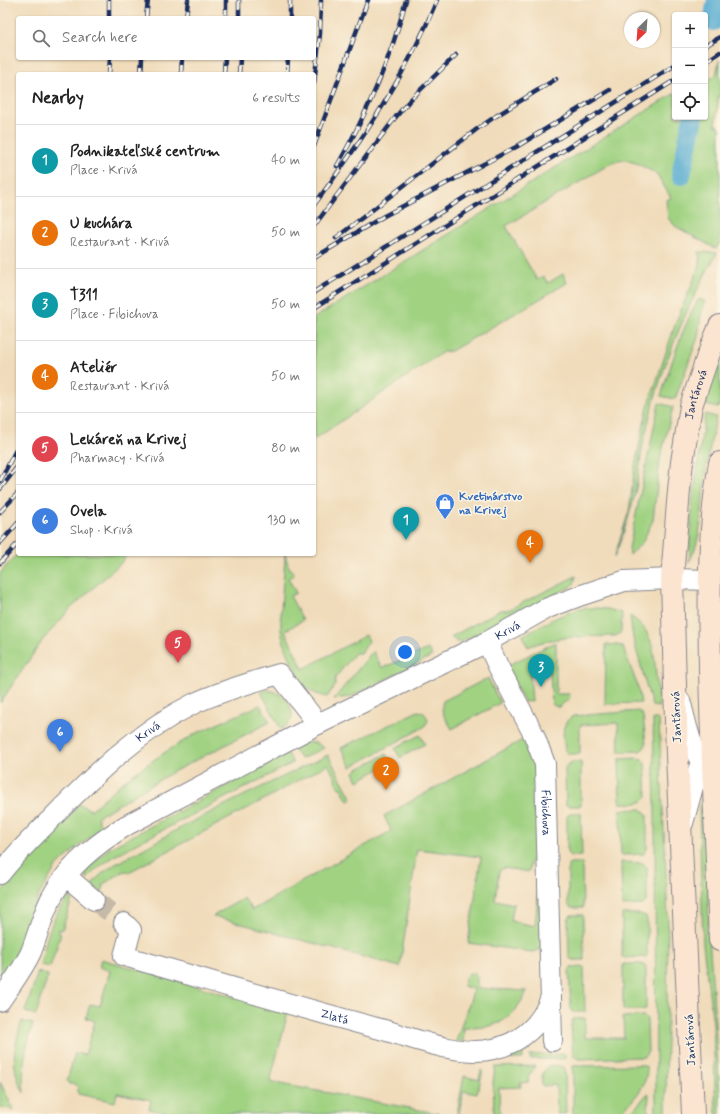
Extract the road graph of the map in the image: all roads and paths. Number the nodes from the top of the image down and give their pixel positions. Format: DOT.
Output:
graph roads {
  1 [pos="720,326"];
  2 [pos="720,463"];
  3 [pos="672,579"];
  4 [pos="709,580"];
  5 [pos="487,642"];
  6 [pos="710,677"];
  7 [pos="675,684"];
  8 [pos="720,701"];
  9 [pos="318,724"];
  10 [pos="714,761"];
  11 [pos="718,827"];
  12 [pos="681,833"];
  13 [pos="0,874"];
  14 [pos="66,876"];
  15 [pos="94,900"];
  16 [pos="127,927"];
  17 [pos="720,940"];
  18 [pos="551,997"];
  19 [pos="0,1000"];
  20 [pos="552,1041"];
  21 [pos="693,1114"];
  1 -- 3 [label="street, Jantárová"];
  2 -- 4 [label="street"];
  3 -- 4 [label="street, Krivá"];
  3 -- 5 [label="street, Krivá"];
  3 -- 7 [label="street, Jantárová"];
  4 -- 6 [label="street"];
  5 -- 9 [label="street, Krivá"];
  5 -- 18 [label="street, Fibichova"];
  6 -- 8 [label="street"];
  6 -- 10 [label="street"];
  7 -- 10 [label="street"];
  7 -- 12 [label="street, Jantárová"];
  9 -- 13 [label="street, Krivá"];
  9 -- 14 [label="street, Krivá"];
  10 -- 11 [label="street"];
  10 -- 12 [label="street"];
  11 -- 17 [label="street"];
  12 -- 21 [label="street, Jantárová"];
  14 -- 15 [label="street"];
  14 -- 19 [label="street, Krivá"];
  16 -- 18 [label="street, Zlatá"];
  18 -- 20 [label="street, Fibichova"];
}
